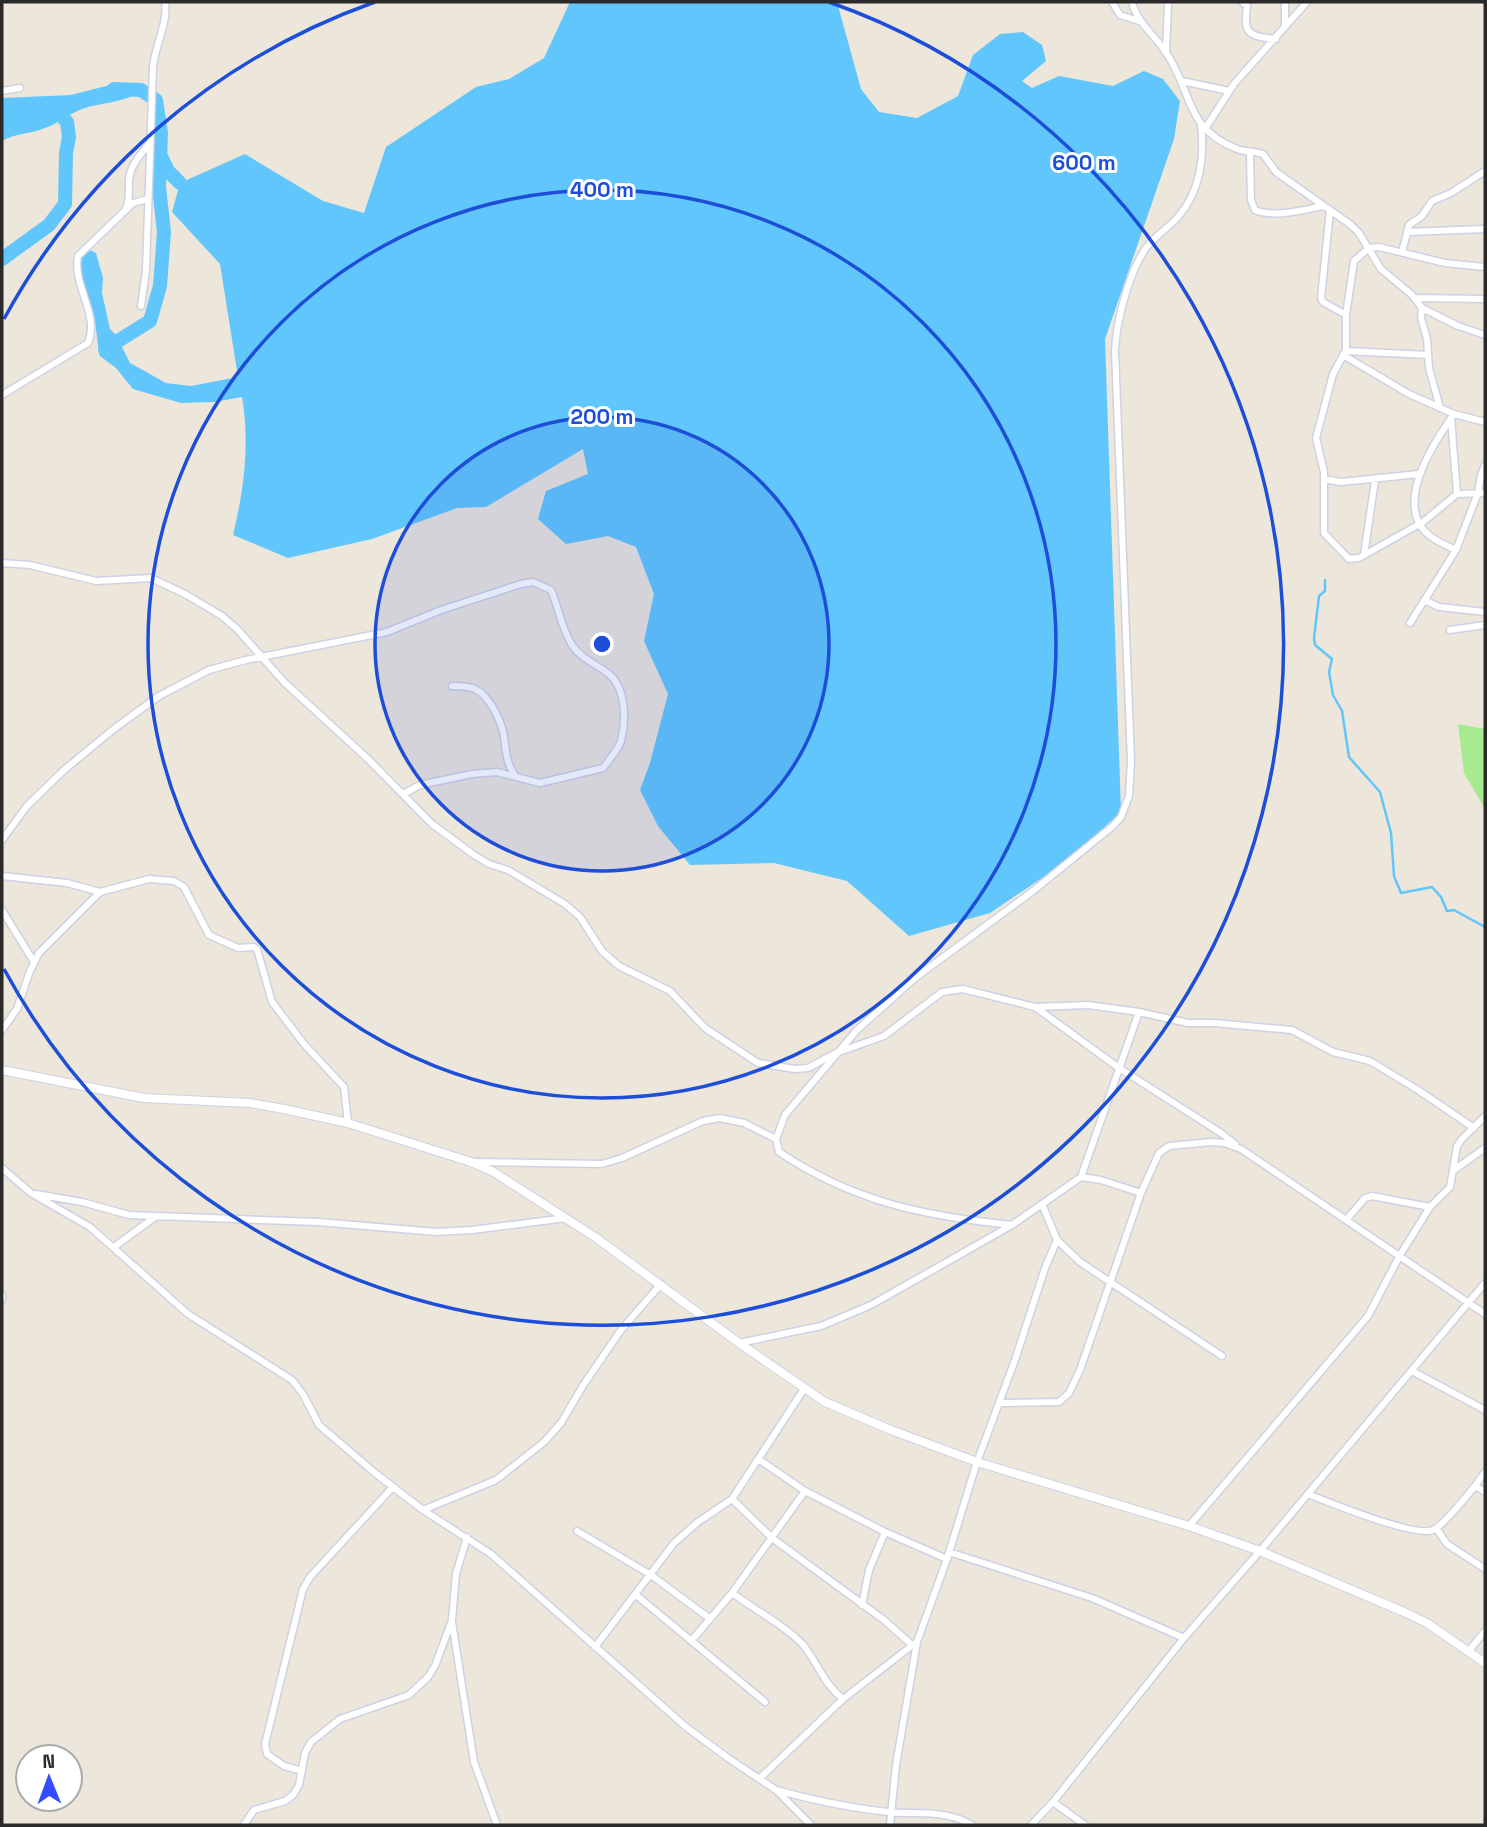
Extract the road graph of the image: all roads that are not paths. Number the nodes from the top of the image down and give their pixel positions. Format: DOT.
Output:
graph roads {
  1 [pos="165,2"];
  2 [pos="1112,2"];
  3 [pos="1132,2"];
  4 [pos="1168,2"];
  5 [pos="1242,2"];
  6 [pos="1285,2"];
  7 [pos="1307,2"];
  8 [pos="1142,22"];
  9 [pos="1285,24"];
  10 [pos="1276,38"];
  11 [pos="1166,52"];
  12 [pos="1182,81"];
  13 [pos="20,88"];
  14 [pos="2,91"];
  15 [pos="1229,91"];
  16 [pos="1203,127"];
  17 [pos="150,143"];
  18 [pos="1250,152"];
  19 [pos="1485,171"];
  20 [pos="148,198"];
  21 [pos="1326,208"];
  22 [pos="125,210"];
  23 [pos="1485,229"];
  24 [pos="1407,232"];
  25 [pos="1369,248"];
  26 [pos="1402,252"];
  27 [pos="1485,267"];
  28 [pos="1415,298"];
  29 [pos="1485,299"];
  30 [pos="141,306"];
  31 [pos="1422,308"];
  32 [pos="1346,315"];
  33 [pos="1485,335"];
  34 [pos="1344,353"];
  35 [pos="1428,355"];
  36 [pos="2,395"];
  37 [pos="1440,408"];
  38 [pos="1452,416"];
  39 [pos="1485,420"];
  40 [pos="1485,465"];
  41 [pos="1419,474"];
  42 [pos="1324,479"];
  43 [pos="1375,480"];
  44 [pos="1481,493"];
  45 [pos="1457,494"];
  46 [pos="1420,524"];
  47 [pos="1456,550"];
  48 [pos="1364,555"];
  49 [pos="2,564"];
  50 [pos="1424,600"];
  51 [pos="1485,612"];
  52 [pos="1410,623"];
  53 [pos="1485,625"];
  54 [pos="1450,630"];
  55 [pos="261,657"];
  56 [pos="452,686"];
  57 [pos="515,776"];
  58 [pos="402,794"];
  59 [pos="2,840"];
  60 [pos="2,876"];
  61 [pos="100,892"];
  62 [pos="2,910"];
  63 [pos="34,962"];
  64 [pos="1035,1007"];
  65 [pos="1139,1012"];
  66 [pos="2,1030"];
  67 [pos="836,1054"];
  68 [pos="1119,1068"];
  69 [pos="2,1070"];
  70 [pos="1485,1116"];
  71 [pos="348,1123"];
  72 [pos="1474,1128"];
  73 [pos="776,1139"];
  74 [pos="1485,1148"];
  75 [pos="1241,1149"];
  76 [pos="471,1161"];
  77 [pos="2,1168"];
  78 [pos="1454,1170"];
  79 [pos="1082,1177"];
  80 [pos="31,1193"];
  81 [pos="1141,1194"];
  82 [pos="1042,1205"];
  83 [pos="1430,1207"];
  84 [pos="157,1216"];
  85 [pos="566,1218"];
  86 [pos="1346,1220"];
  87 [pos="1012,1225"];
  88 [pos="1057,1240"];
  89 [pos="114,1247"];
  90 [pos="1399,1255"];
  91 [pos="1109,1282"];
  92 [pos="1485,1283"];
  93 [pos="661,1284"];
  94 [pos="1470,1303"];
  95 [pos="1485,1314"];
  96 [pos="739,1343"];
  97 [pos="1222,1356"];
  98 [pos="1412,1371"];
  99 [pos="804,1389"];
  100 [pos="999,1403"];
  101 [pos="1485,1410"];
  102 [pos="758,1459"];
  103 [pos="977,1462"];
  104 [pos="1485,1472"];
  105 [pos="1475,1486"];
  106 [pos="392,1488"];
  107 [pos="805,1491"];
  108 [pos="1485,1492"];
  109 [pos="1308,1494"];
  110 [pos="732,1499"];
  111 [pos="423,1510"];
  112 [pos="1189,1526"];
  113 [pos="1436,1528"];
  114 [pos="577,1531"];
  115 [pos="885,1532"];
  116 [pos="467,1537"];
  117 [pos="772,1538"];
  118 [pos="1260,1551"];
  119 [pos="948,1555"];
  120 [pos="1485,1569"];
  121 [pos="652,1574"];
  122 [pos="732,1593"];
  123 [pos="635,1595"];
  124 [pos="862,1605"];
  125 [pos="709,1618"];
  126 [pos="452,1620"];
  127 [pos="1485,1632"];
  128 [pos="1184,1638"];
  129 [pos="692,1640"];
  130 [pos="914,1643"];
  131 [pos="596,1647"];
  132 [pos="1468,1651"];
  133 [pos="1485,1664"];
  134 [pos="843,1699"];
  135 [pos="765,1702"];
  136 [pos="302,1770"];
  137 [pos="760,1778"];
  138 [pos="776,1790"];
  139 [pos="1053,1802"];
  140 [pos="891,1813"];
  141 [pos="244,1825"];
  142 [pos="497,1825"];
  143 [pos="811,1825"];
  144 [pos="890,1825"];
  145 [pos="972,1825"];
  146 [pos="1031,1825"];
  147 [pos="1085,1825"];
  1 -- 17 [label="street"];
  2 -- 8 [label="street"];
  3 -- 8 [label="street"];
  4 -- 11 [label="street"];
  5 -- 10 [label="street"];
  6 -- 9 [label="street"];
  7 -- 9 [label="street"];
  8 -- 11 [label="street"];
  9 -- 10 [label="street"];
  10 -- 15 [label="street"];
  11 -- 12 [label="street"];
  12 -- 15 [label="street"];
  12 -- 16 [label="street"];
  13 -- 14 [label="street"];
  15 -- 16 [label="street"];
  16 -- 18 [label="street"];
  16 -- 67 [label="street"];
  17 -- 20 [label="street"];
  17 -- 22 [label="street"];
  18 -- 21 [label="street"];
  18 -- 21 [label="street"];
  19 -- 24 [label="street"];
  20 -- 22 [label="street"];
  20 -- 30 [label="street"];
  21 -- 25 [label="street"];
  21 -- 32 [label="street"];
  22 -- 36 [label="street"];
  23 -- 24 [label="street"];
  24 -- 26 [label="street"];
  25 -- 26 [label="street"];
  25 -- 28 [label="street"];
  25 -- 32 [label="street"];
  26 -- 27 [label="street"];
  28 -- 29 [label="street"];
  28 -- 31 [label="street"];
  31 -- 33 [label="street"];
  31 -- 35 [label="street"];
  32 -- 34 [label="street"];
  34 -- 35 [label="street"];
  34 -- 37 [label="street"];
  34 -- 42 [label="street"];
  35 -- 37 [label="street"];
  37 -- 38 [label="street"];
  38 -- 39 [label="street"];
  38 -- 41 [label="street"];
  38 -- 45 [label="street"];
  40 -- 44 [label="street"];
  41 -- 43 [label="street"];
  41 -- 46 [label="street"];
  42 -- 43 [label="street"];
  42 -- 48 [label="street"];
  43 -- 48 [label="street"];
  44 -- 45 [label="street"];
  44 -- 47 [label="street"];
  45 -- 46 [label="street"];
  46 -- 47 [label="street"];
  46 -- 48 [label="street"];
  47 -- 50 [label="street"];
  49 -- 55 [label="street"];
  50 -- 51 [label="street"];
  50 -- 52 [label="street"];
  53 -- 54 [label="street"];
  55 -- 57 [label="street"];
  55 -- 58 [label="street"];
  55 -- 59 [label="street"];
  56 -- 57 [label="street"];
  57 -- 58 [label="street"];
  58 -- 67 [label="street"];
  60 -- 61 [label="street"];
  61 -- 63 [label="street"];
  61 -- 71 [label="street"];
  62 -- 63 [label="street"];
  63 -- 66 [label="street"];
  64 -- 65 [label="street"];
  64 -- 67 [label="street"];
  64 -- 68 [label="street"];
  65 -- 68 [label="street"];
  65 -- 72 [label="street"];
  67 -- 73 [label="street"];
  68 -- 75 [label="street"];
  68 -- 79 [label="street"];
  69 -- 71 [label="street"];
  70 -- 72 [label="street"];
  71 -- 76 [label="street"];
  72 -- 78 [label="street"];
  73 -- 76 [label="street"];
  73 -- 87 [label="street"];
  74 -- 78 [label="street"];
  75 -- 81 [label="street"];
  75 -- 86 [label="street"];
  76 -- 85 [label="street"];
  77 -- 80 [label="street"];
  78 -- 83 [label="street"];
  79 -- 81 [label="street"];
  79 -- 82 [label="street"];
  80 -- 84 [label="street"];
  80 -- 89 [label="street"];
  81 -- 91 [label="street"];
  82 -- 87 [label="street"];
  82 -- 88 [label="street"];
  83 -- 86 [label="street"];
  83 -- 90 [label="street"];
  84 -- 85 [label="street"];
  84 -- 89 [label="street"];
  85 -- 93 [label="street"];
  86 -- 90 [label="street"];
  87 -- 96 [label="street"];
  88 -- 91 [label="street"];
  88 -- 100 [label="street"];
  89 -- 106 [label="street"];
  90 -- 94 [label="street"];
  90 -- 112 [label="street"];
  91 -- 97 [label="street"];
  91 -- 100 [label="street"];
  92 -- 94 [label="street"];
  93 -- 96 [label="street"];
  93 -- 111 [label="street"];
  94 -- 95 [label="street"];
  94 -- 98 [label="street"];
  96 -- 99 [label="street"];
  98 -- 101 [label="street"];
  98 -- 109 [label="street"];
  99 -- 102 [label="street"];
  99 -- 103 [label="street"];
  100 -- 103 [label="street"];
  102 -- 107 [label="street"];
  102 -- 110 [label="street"];
  103 -- 112 [label="street"];
  103 -- 119 [label="street"];
  104 -- 105 [label="street"];
  105 -- 108 [label="street"];
  105 -- 113 [label="street"];
  106 -- 111 [label="street"];
  106 -- 136 [label="street"];
  107 -- 115 [label="street"];
  107 -- 117 [label="street"];
  109 -- 113 [label="street"];
  109 -- 118 [label="street"];
  110 -- 117 [label="street"];
  110 -- 121 [label="street"];
  111 -- 116 [label="street"];
  112 -- 118 [label="street"];
  113 -- 120 [label="street"];
  114 -- 121 [label="street"];
  115 -- 119 [label="street"];
  115 -- 124 [label="street"];
  116 -- 126 [label="street"];
  116 -- 131 [label="street"];
  117 -- 122 [label="street"];
  117 -- 124 [label="street"];
  118 -- 128 [label="street"];
  118 -- 132 [label="street"];
  119 -- 128 [label="street"];
  119 -- 130 [label="street"];
  121 -- 123 [label="street"];
  121 -- 125 [label="street"];
  122 -- 125 [label="street"];
  122 -- 134 [label="street"];
  123 -- 129 [label="street"];
  123 -- 131 [label="street"];
  124 -- 130 [label="street"];
  125 -- 129 [label="street"];
  126 -- 136 [label="street"];
  126 -- 142 [label="street"];
  127 -- 132 [label="street"];
  128 -- 139 [label="street"];
  129 -- 135 [label="street"];
  130 -- 134 [label="street"];
  130 -- 140 [label="street"];
  131 -- 137 [label="street"];
  132 -- 133 [label="street"];
  134 -- 137 [label="street"];
  136 -- 141 [label="street"];
  137 -- 138 [label="street"];
  138 -- 140 [label="street"];
  138 -- 143 [label="street"];
  139 -- 146 [label="street"];
  139 -- 147 [label="street"];
  140 -- 144 [label="street"];
  140 -- 145 [label="street"];
}
